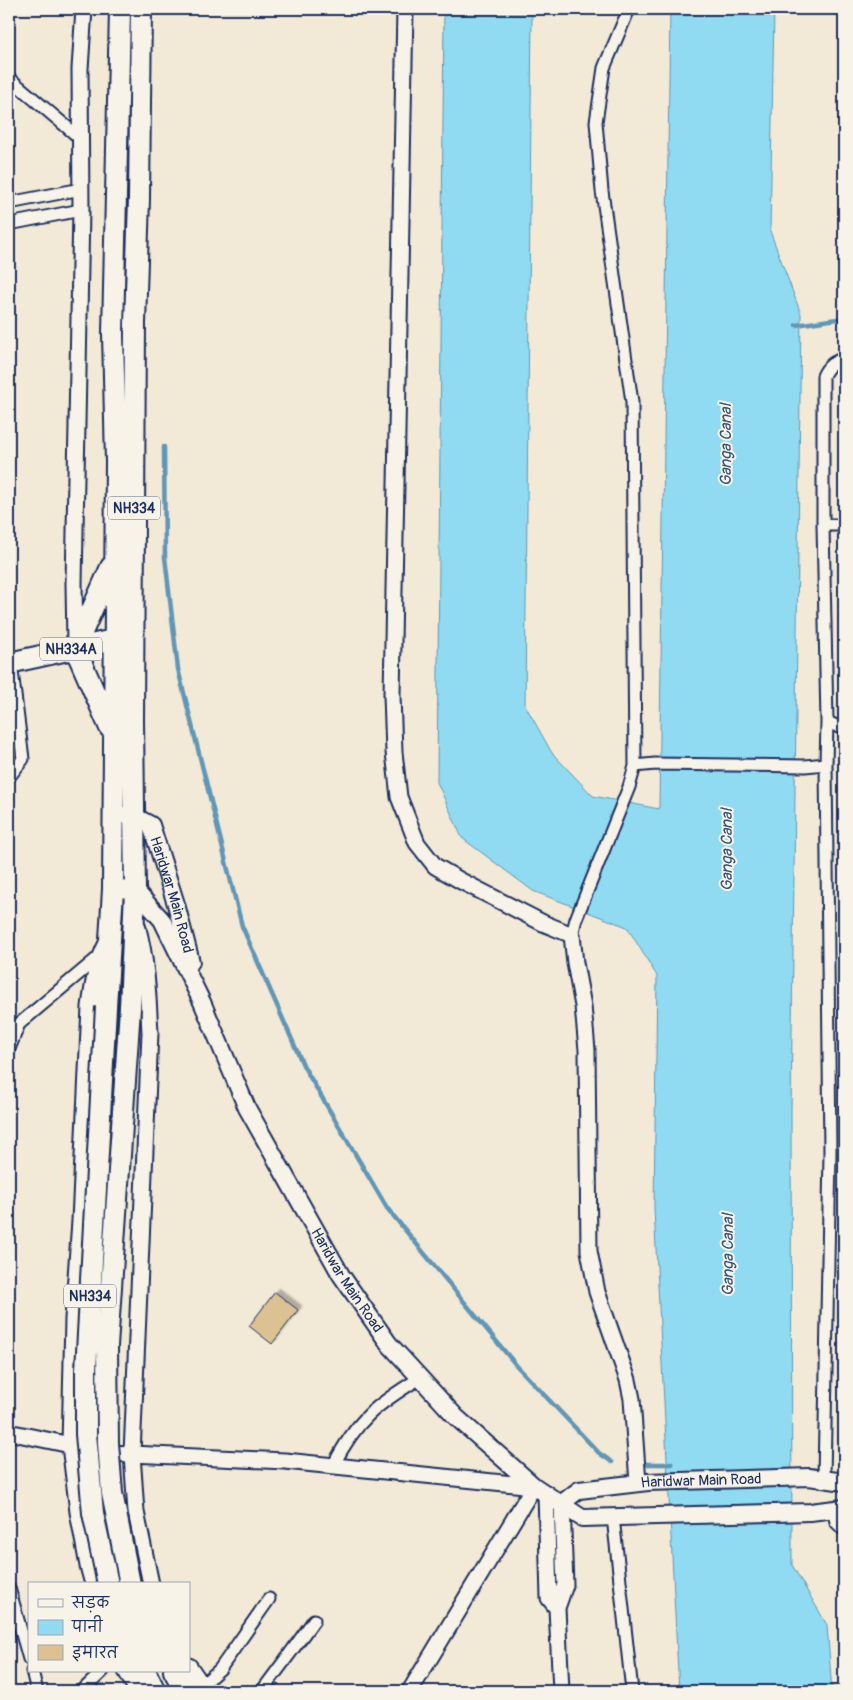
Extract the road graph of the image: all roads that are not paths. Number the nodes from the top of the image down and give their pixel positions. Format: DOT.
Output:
graph roads {
  1 [pos="84,9"];
  2 [pos="120,9"];
  3 [pos="141,9"];
  4 [pos="405,9"];
  5 [pos="629,9"];
  6 [pos="9,78"];
  7 [pos="81,139"];
  8 [pos="81,190"];
  9 [pos="9,203"];
  10 [pos="81,210"];
  11 [pos="9,224"];
  12 [pos="844,358"];
  13 [pos="823,525"];
  14 [pos="844,525"];
  15 [pos="115,558"];
  16 [pos="133,635"];
  17 [pos="114,639"];
  18 [pos="75,648"];
  19 [pos="10,663"];
  20 [pos="827,722"];
  21 [pos="844,729"];
  22 [pos="114,737"];
  23 [pos="23,759"];
  24 [pos="9,762"];
  25 [pos="826,764"];
  26 [pos="635,766"];
  27 [pos="9,776"];
  28 [pos="114,815"];
  29 [pos="134,816"];
  30 [pos="113,889"];
  31 [pos="135,890"];
  32 [pos="135,917"];
  33 [pos="572,935"];
  34 [pos="111,937"];
  35 [pos="100,956"];
  36 [pos="202,1002"];
  37 [pos="14,1021"];
  38 [pos="9,1049"];
  39 [pos="420,1378"];
  40 [pos="10,1435"];
  41 [pos="70,1445"];
  42 [pos="132,1454"];
  43 [pos="333,1466"];
  44 [pos="817,1478"];
  45 [pos="844,1482"];
  46 [pos="643,1483"];
  47 [pos="540,1489"];
  48 [pos="562,1503"];
  49 [pos="839,1508"];
  50 [pos="613,1518"];
  51 [pos="844,1530"];
  52 [pos="92,1582"];
  53 [pos="108,1582"];
  54 [pos="130,1582"];
  55 [pos="151,1582"];
  56 [pos="9,1588"];
  57 [pos="268,1599"];
  58 [pos="556,1608"];
  59 [pos="314,1620"];
  60 [pos="28,1655"];
  61 [pos="190,1669"];
  62 [pos="32,1672"];
  63 [pos="102,1672"];
  64 [pos="127,1672"];
  65 [pos="146,1672"];
  66 [pos="175,1672"];
  67 [pos="198,1689"];
  68 [pos="37,1691"];
  69 [pos="82,1691"];
  70 [pos="137,1691"];
  71 [pos="155,1691"];
  72 [pos="262,1691"];
  73 [pos="410,1691"];
  74 [pos="561,1691"];
  75 [pos="632,1691"];
  1 -- 7 [label="street"];
  2 -- 15 [label="highway, NH334"];
  3 -- 16 [label="highway, NH334"];
  4 -- 33 [label="street"];
  5 -- 26 [label="street"];
  6 -- 7 [label="street"];
  7 -- 8 [label="street"];
  8 -- 9 [label="street"];
  8 -- 10 [label="street"];
  10 -- 11 [label="street"];
  10 -- 18 [label="street"];
  12 -- 13 [label="street"];
  13 -- 14 [label="street"];
  13 -- 20 [label="street"];
  15 -- 17 [label="highway, NH334"];
  15 -- 18 [label="highway"];
  16 -- 17 [label="highway, NH334A"];
  16 -- 29 [label="highway, NH334"];
  17 -- 18 [label="highway, NH334A"];
  17 -- 22 [label="highway, NH334"];
  18 -- 19 [label="highway, NH334A"];
  18 -- 22 [label="highway"];
  19 -- 23 [label="street"];
  20 -- 21 [label="street"];
  20 -- 25 [label="street"];
  22 -- 28 [label="highway, NH334"];
  23 -- 24 [label="street"];
  23 -- 27 [label="street"];
  25 -- 26 [label="street"];
  25 -- 44 [label="street"];
  26 -- 33 [label="street"];
  28 -- 29 [label="main road"];
  28 -- 30 [label="highway, NH334"];
  29 -- 31 [label="highway, NH334"];
  29 -- 36 [label="main road, Haridwar Main Road"];
  30 -- 31 [label="main road"];
  30 -- 34 [label="highway, NH334"];
  31 -- 32 [label="highway, NH334"];
  31 -- 36 [label="main road, Haridwar Main Road"];
  32 -- 42 [label="street"];
  32 -- 54 [label="highway, NH334, bridge"];
  33 -- 46 [label="street"];
  34 -- 35 [label="street"];
  34 -- 53 [label="highway, NH334, bridge"];
  35 -- 37 [label="street"];
  35 -- 41 [label="street"];
  36 -- 39 [label="main road, Haridwar Main Road"];
  37 -- 38 [label="street"];
  39 -- 43 [label="street"];
  39 -- 47 [label="main road, Haridwar Main Road"];
  40 -- 41 [label="street"];
  41 -- 42 [label="street"];
  41 -- 52 [label="street"];
  42 -- 43 [label="street"];
  42 -- 55 [label="street"];
  43 -- 47 [label="street"];
  44 -- 45 [label="main road, Haridwar Main Road"];
  44 -- 46 [label="main road, Haridwar Main Road"];
  46 -- 48 [label="main road, Haridwar Main Road"];
  47 -- 48 [label="main road, Haridwar Main Road"];
  47 -- 58 [label="street"];
  47 -- 73 [label="street"];
  48 -- 50 [label="main road, Haridwar Main Road"];
  48 -- 58 [label="street"];
  49 -- 50 [label="main road, Haridwar Main Road"];
  49 -- 51 [label="street"];
  50 -- 75 [label="street"];
  56 -- 60 [label="street"];
  57 -- 67 [label="street"];
  58 -- 74 [label="street"];
  59 -- 72 [label="street"];
  61 -- 67 [label="street"];
  62 -- 68 [label="street"];
  63 -- 69 [label="street"];
  64 -- 70 [label="street"];
  65 -- 71 [label="highway"];
  66 -- 67 [label="highway"];
}
